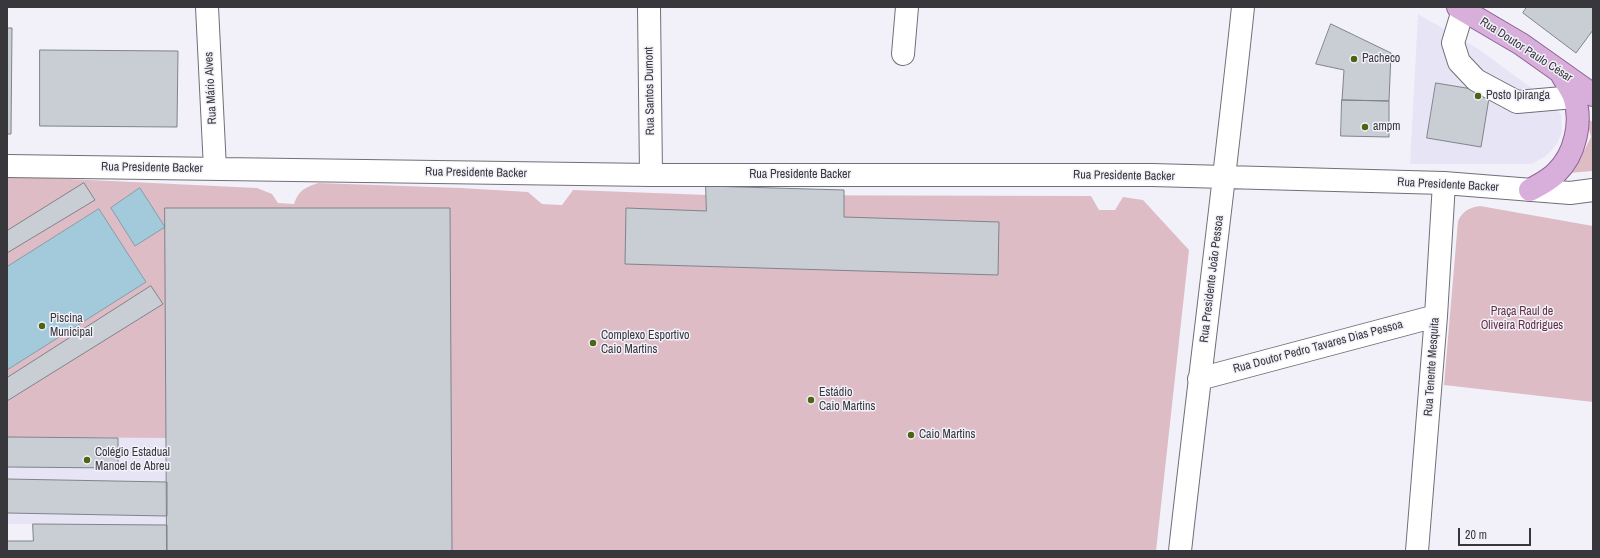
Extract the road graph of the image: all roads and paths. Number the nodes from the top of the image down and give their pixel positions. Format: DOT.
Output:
graph roads {
  1 [pos="207,7"];
  2 [pos="649,7"];
  3 [pos="907,7"];
  4 [pos="1243,7"];
  5 [pos="1460,8"];
  6 [pos="903,54"];
  7 [pos="1584,96"];
  8 [pos="7,166"];
  9 [pos="215,169"];
  10 [pos="651,175"];
  11 [pos="1225,178"];
  12 [pos="1444,184"];
  13 [pos="1530,190"];
  14 [pos="1593,190"];
  15 [pos="1570,193"];
  16 [pos="1593,204"];
  17 [pos="1436,316"];
  18 [pos="1199,379"];
  19 [pos="1180,551"];
  20 [pos="1417,551"];
  1 -- 9 [label="street, Rua Mário Alves"];
  2 -- 10 [label="street, Rua Santos Dumont"];
  3 -- 6 [label="street"];
  4 -- 11 [label="street, Rua Presidente João Pessoa"];
  5 -- 7 [label="main road, Rua Doutor Paulo César"];
  5 -- 7 [label="street"];
  7 -- 13 [label="main road"];
  8 -- 9 [label="street, Rua Presidente Backer"];
  9 -- 10 [label="street, Rua Presidente Backer"];
  10 -- 11 [label="street, Rua Presidente Backer"];
  11 -- 12 [label="street, Rua Presidente Backer"];
  11 -- 18 [label="street, Rua Presidente João Pessoa"];
  12 -- 13 [label="street, Rua Presidente Backer"];
  12 -- 17 [label="street, Rua Tenente Mesquita"];
  13 -- 15 [label="street, Rua Presidente Backer"];
  14 -- 15 [label="street, Rua Presidente Backer"];
  15 -- 16 [label="street"];
  17 -- 18 [label="street, Rua Doutor Pedro Tavares Dias Pessoa"];
  17 -- 20 [label="street, Rua Tenente Mesquita"];
  18 -- 19 [label="street, Rua Presidente João Pessoa"];
}
